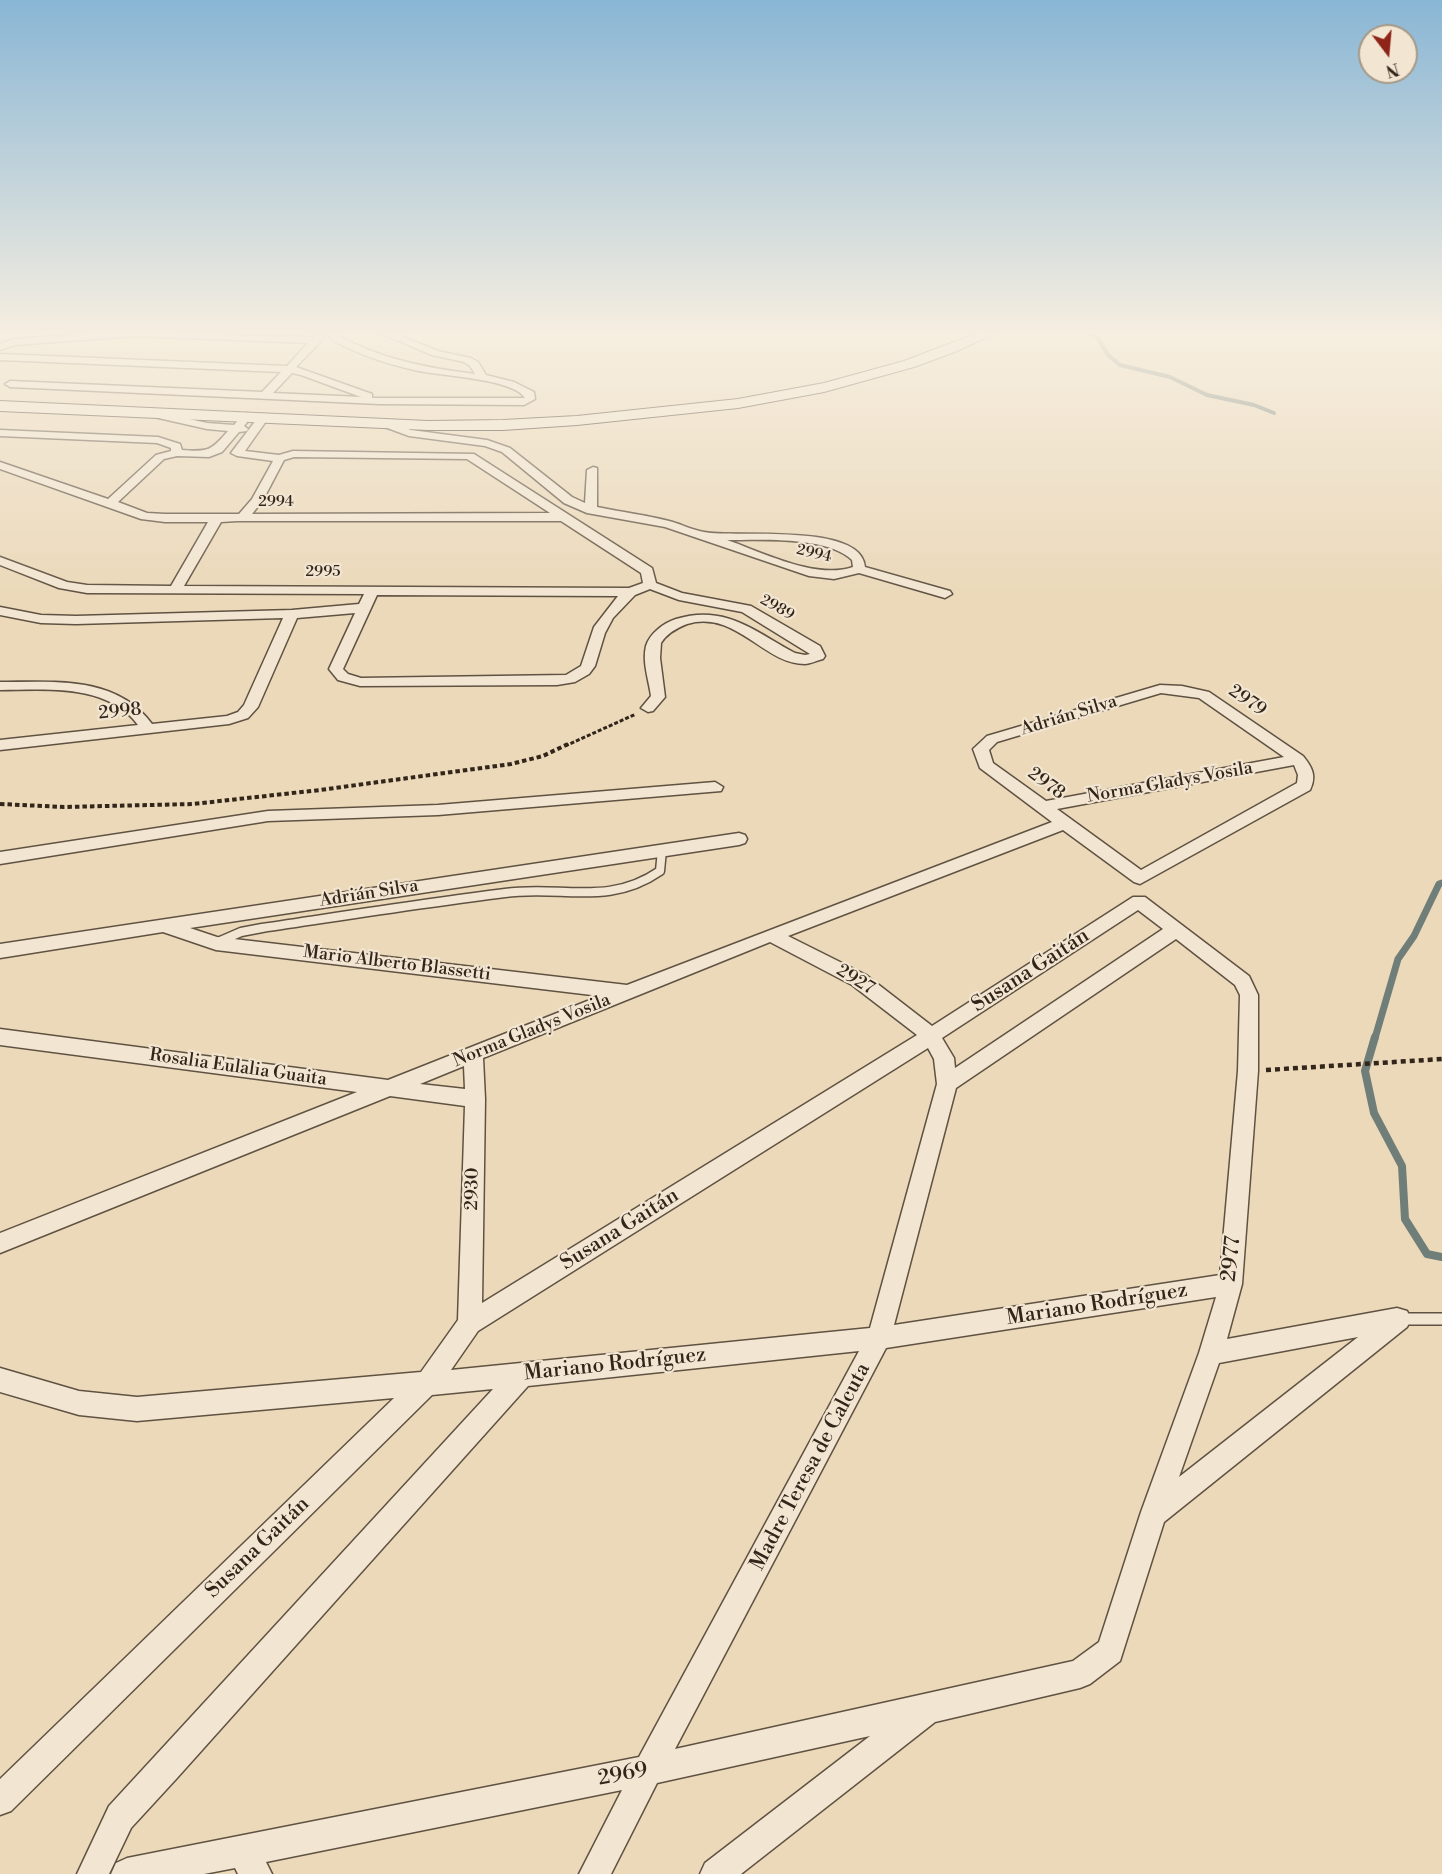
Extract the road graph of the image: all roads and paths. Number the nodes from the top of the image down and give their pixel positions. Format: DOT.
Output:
graph roads {
  1 [pos="185,419"];
  2 [pos="236,419"];
  3 [pos="592,419"];
  4 [pos="255,421"];
  5 [pos="386,424"];
  6 [pos="236,429"];
  7 [pos="0,433"];
  8 [pos="177,453"];
  9 [pos="280,458"];
  10 [pos="0,465"];
  11 [pos="593,470"];
  12 [pos="110,503"];
  13 [pos="595,511"];
  14 [pos="562,517"];
  15 [pos="216,519"];
  16 [pos="241,519"];
  17 [pos="705,536"];
  18 [pos="0,561"];
  19 [pos="859,569"];
  20 [pos="650,585"];
  21 [pos="176,588"];
  22 [pos="373,589"];
  23 [pos="630,592"];
  24 [pos="945,594"];
  25 [pos="720,604"];
  26 [pos="364,608"];
  27 [pos="0,611"];
  28 [pos="292,614"];
  29 [pos="718,619"];
  30 [pos="0,686"];
  31 [pos="1160,689"];
  32 [pos="648,708"];
  33 [pos="148,729"];
  34 [pos="0,745"];
  35 [pos="983,757"];
  36 [pos="1301,763"];
  37 [pos="715,787"];
  38 [pos="0,804"];
  39 [pos="1043,807"];
  40 [pos="1065,823"];
  41 [pos="739,839"];
  42 [pos="662,850"];
  43 [pos="0,858"];
  44 [pos="1140,878"];
  45 [pos="1139,901"];
  46 [pos="165,926"];
  47 [pos="1177,929"];
  48 [pos="771,935"];
  49 [pos="216,943"];
  50 [pos="0,951"];
  51 [pos="630,992"];
  52 [pos="931,1036"];
  53 [pos="0,1037"];
  54 [pos="472,1055"];
  55 [pos="1442,1059"];
  56 [pos="1248,1071"];
  57 [pos="947,1084"];
  58 [pos="389,1088"];
  59 [pos="475,1099"];
  60 [pos="0,1243"];
  61 [pos="1231,1284"];
  62 [pos="1399,1319"];
  63 [pos="1442,1319"];
  64 [pos="470,1323"];
  65 [pos="879,1338"];
  66 [pos="1211,1353"];
  67 [pos="522,1375"];
  68 [pos="428,1382"];
  69 [pos="3,1384"];
  70 [pos="1154,1512"];
  71 [pos="1110,1651"];
  72 [pos="929,1709"];
  73 [pos="648,1770"];
  74 [pos="0,1800"];
  75 [pos="249,1863"];
  76 [pos="93,1874"];
  77 [pos="127,1874"];
  78 [pos="595,1874"];
  79 [pos="716,1874"];
  1 -- 6 [label="street"];
  2 -- 4 [label="main road"];
  3 -- 5 [label="main road"];
  4 -- 5 [label="main road"];
  4 -- 6 [label="street"];
  4 -- 9 [label="street"];
  5 -- 13 [label="street, 2994"];
  6 -- 8 [label="street"];
  7 -- 8 [label="street"];
  8 -- 12 [label="street"];
  9 -- 14 [label="street"];
  9 -- 16 [label="street"];
  10 -- 12 [label="street, 2994"];
  11 -- 13 [label="street"];
  12 -- 15 [label="street, 2994"];
  13 -- 17 [label="street, 2994"];
  14 -- 16 [label="street, 2994"];
  14 -- 20 [label="street"];
  15 -- 16 [label="street, 2994"];
  15 -- 21 [label="street"];
  17 -- 19 [label="street, 2994"];
  17 -- 19 [label="street, 2994"];
  18 -- 21 [label="street, 2995"];
  19 -- 24 [label="street"];
  20 -- 23 [label="street, 2995"];
  20 -- 25 [label="street, 2989"];
  21 -- 22 [label="street, 2995"];
  22 -- 23 [label="street, 2995"];
  22 -- 26 [label="street"];
  23 -- 26 [label="street"];
  25 -- 29 [label="street"];
  25 -- 29 [label="street, 2989"];
  26 -- 28 [label="street"];
  27 -- 28 [label="street"];
  28 -- 33 [label="street, 2998"];
  29 -- 32 [label="street, 2989"];
  30 -- 33 [label="street"];
  31 -- 35 [label="street, Adrián Silva"];
  31 -- 36 [label="street, 2979"];
  32 -- 38 [label="path"];
  33 -- 34 [label="street, 2998"];
  35 -- 39 [label="street, 2978"];
  36 -- 39 [label="street, Norma Gladys Vosila"];
  36 -- 44 [label="street"];
  37 -- 43 [label="street"];
  39 -- 40 [label="street, 2978"];
  40 -- 44 [label="street, 2978"];
  40 -- 48 [label="street, Norma Gladys Vosila"];
  41 -- 42 [label="street, Adrián Silva"];
  42 -- 46 [label="street, Adrián Silva"];
  42 -- 49 [label="lane"];
  44 -- 45 [label="street"];
  45 -- 47 [label="street, 2977"];
  45 -- 52 [label="street, Susana Gaitán"];
  46 -- 49 [label="street, Mario Alberto Blassetti"];
  46 -- 50 [label="street, Adrián Silva"];
  47 -- 56 [label="street, 2977"];
  47 -- 57 [label="street"];
  48 -- 51 [label="street, Norma Gladys Vosila"];
  48 -- 52 [label="street, 2927"];
  49 -- 51 [label="street, Mario Alberto Blassetti"];
  51 -- 54 [label="street, Norma Gladys Vosila"];
  52 -- 57 [label="street, Madre Teresa de Calcuta"];
  52 -- 64 [label="street, Susana Gaitán"];
  53 -- 58 [label="street, Rosalia Eulalia Guaita"];
  54 -- 58 [label="street, Norma Gladys Vosila"];
  54 -- 59 [label="street, 2930"];
  55 -- 56 [label="path"];
  56 -- 61 [label="street, 2977"];
  57 -- 65 [label="street, Madre Teresa de Calcuta"];
  58 -- 59 [label="street, Rosalia Eulalia Guaita"];
  58 -- 60 [label="street, Norma Gladys Vosila"];
  59 -- 64 [label="street, 2930"];
  61 -- 65 [label="street, Mariano Rodríguez"];
  61 -- 66 [label="street, 2977"];
  62 -- 63 [label="lane"];
  62 -- 66 [label="street"];
  62 -- 70 [label="street"];
  64 -- 68 [label="street, Susana Gaitán"];
  65 -- 67 [label="street, Mariano Rodríguez"];
  65 -- 73 [label="street, Madre Teresa de Calcuta"];
  66 -- 70 [label="street, 2977"];
  67 -- 68 [label="street, Mariano Rodríguez"];
  67 -- 76 [label="street"];
  68 -- 69 [label="street, Mariano Rodríguez"];
  68 -- 74 [label="street, Susana Gaitán"];
  70 -- 71 [label="street, 2977"];
  71 -- 72 [label="street, 2969"];
  72 -- 73 [label="street, 2969"];
  72 -- 79 [label="street"];
  73 -- 75 [label="street, 2969"];
  73 -- 78 [label="street, Madre Teresa de Calcuta"];
  75 -- 77 [label="street, 2969"];
}
